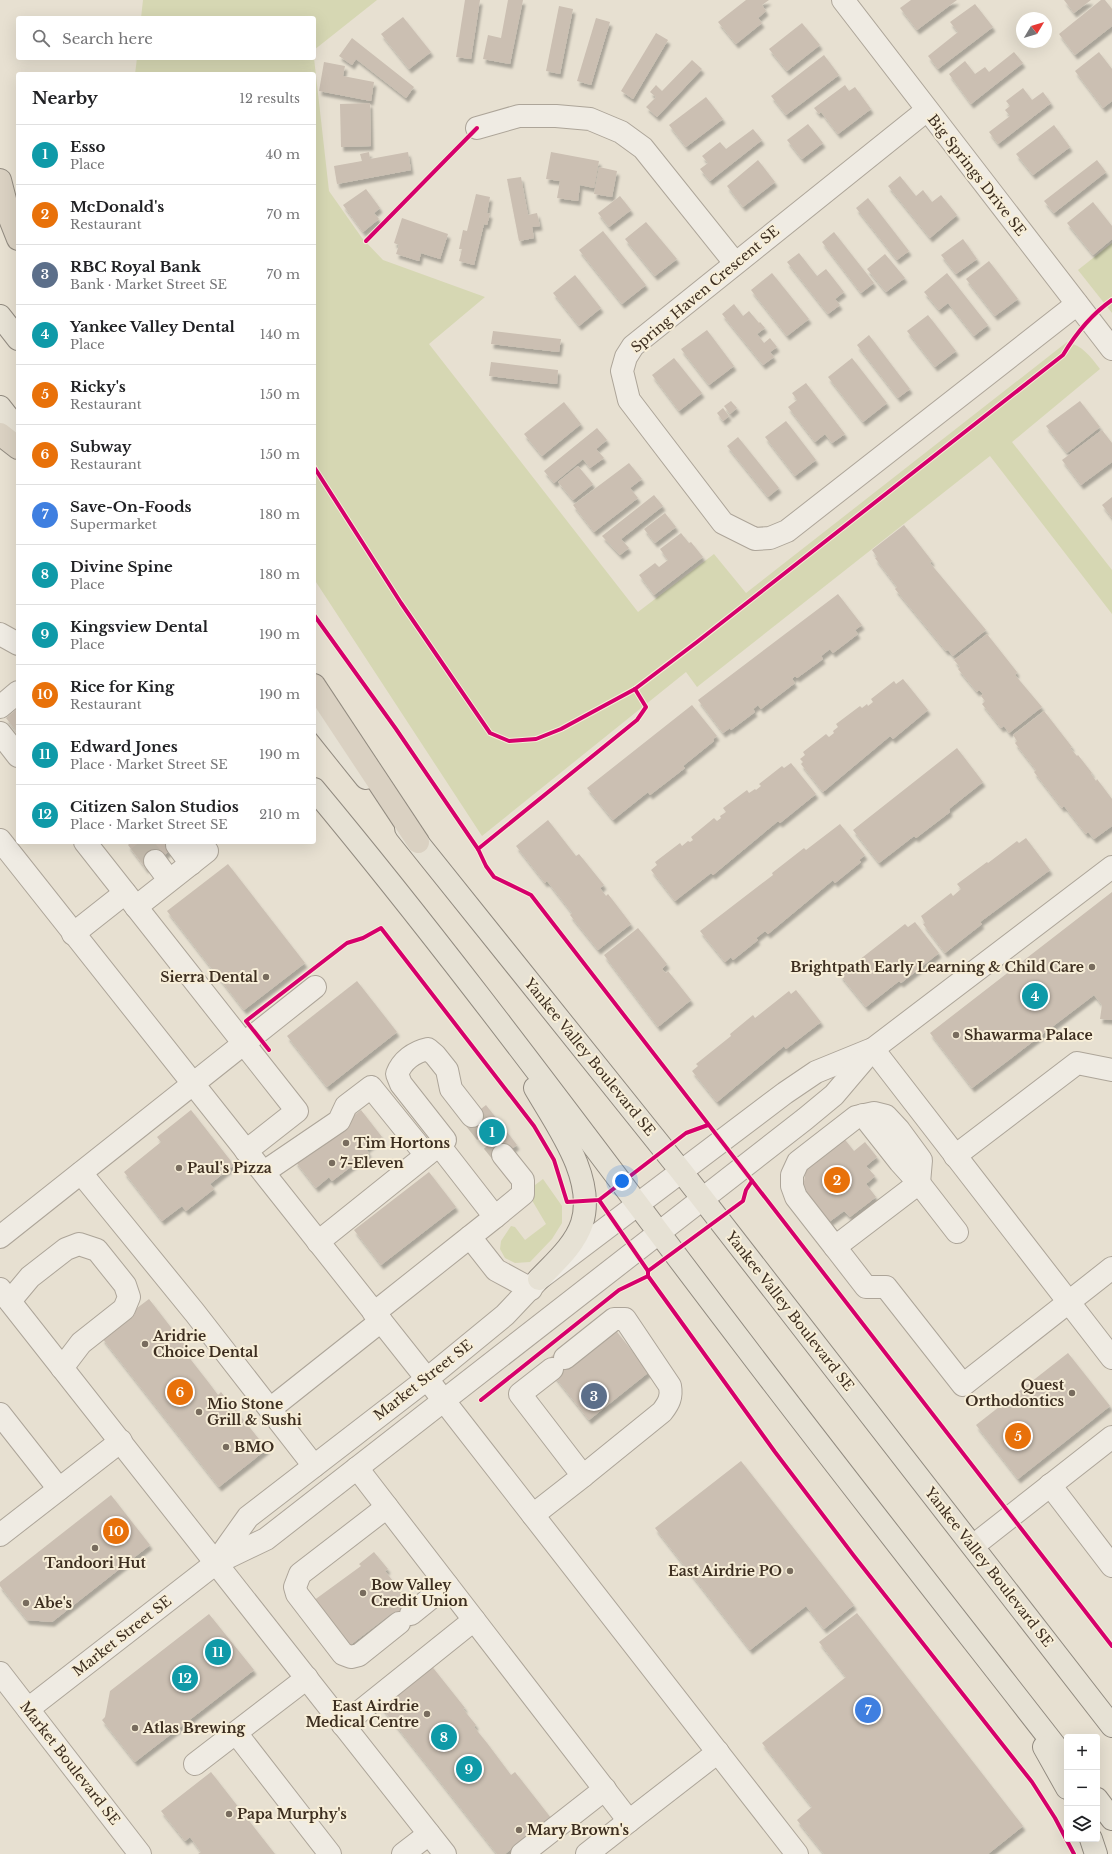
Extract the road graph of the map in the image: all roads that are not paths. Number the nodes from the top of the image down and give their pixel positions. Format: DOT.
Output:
graph roads {
  1 [pos="843,0"];
  2 [pos="927,110"];
  3 [pos="477,128"];
  4 [pos="0,180"];
  5 [pos="16,234"];
  6 [pos="735,263"];
  7 [pos="1077,304"];
  8 [pos="0,316"];
  9 [pos="16,336"];
  10 [pos="1112,349"];
  11 [pos="0,408"];
  12 [pos="16,428"];
  13 [pos="0,434"];
  14 [pos="16,446"];
  15 [pos="0,634"];
  16 [pos="16,643"];
  17 [pos="316,688"];
  18 [pos="16,694"];
  19 [pos="0,707"];
  20 [pos="316,715"];
  21 [pos="0,733"];
  22 [pos="16,753"];
  23 [pos="316,791"];
  24 [pos="0,840"];
  25 [pos="418,842"];
  26 [pos="87,844"];
  27 [pos="202,844"];
  28 [pos="166,853"];
  29 [pos="1112,867"];
  30 [pos="180,872"];
  31 [pos="131,900"];
  32 [pos="73,934"];
  33 [pos="315,987"];
  34 [pos="497,1020"];
  35 [pos="244,1044"];
  36 [pos="873,1049"];
  37 [pos="1112,1070"];
  38 [pos="193,1084"];
  39 [pos="472,1116"];
  40 [pos="434,1149"];
  41 [pos="246,1151"];
  42 [pos="503,1155"];
  43 [pos="955,1156"];
  44 [pos="681,1171"];
  45 [pos="264,1172"];
  46 [pos="81,1173"];
  47 [pos="919,1183"];
  48 [pos="703,1199"];
  49 [pos="638,1204"];
  50 [pos="495,1217"];
  51 [pos="957,1232"];
  52 [pos="659,1233"];
  53 [pos="470,1236"];
  54 [pos="0,1237"];
  55 [pos="318,1242"];
  56 [pos="835,1247"];
  57 [pos="1112,1268"];
  58 [pos="535,1284"];
  59 [pos="5,1295"];
  60 [pos="1069,1302"];
  61 [pos="378,1317"];
  62 [pos="1112,1358"];
  63 [pos="62,1368"];
  64 [pos="427,1379"];
  65 [pos="444,1400"];
  66 [pos="270,1409"];
  67 [pos="0,1414"];
  68 [pos="1112,1437"];
  69 [pos="121,1441"];
  70 [pos="314,1466"];
  71 [pos="356,1468"];
  72 [pos="583,1476"];
  73 [pos="1050,1486"];
  74 [pos="59,1489"];
  75 [pos="387,1507"];
  76 [pos="533,1515"];
  77 [pos="0,1535"];
  78 [pos="973,1546"];
  79 [pos="216,1562"];
  80 [pos="1112,1566"];
  81 [pos="447,1585"];
  82 [pos="474,1620"];
  83 [pos="0,1673"];
  84 [pos="306,1678"];
  85 [pos="1012,1690"];
  86 [pos="28,1709"];
  87 [pos="1105,1713"];
  88 [pos="343,1725"];
  89 [pos="1112,1726"];
  90 [pos="236,1733"];
  91 [pos="718,1752"];
  92 [pos="1064,1757"];
  93 [pos="195,1764"];
  94 [pos="1064,1783"];
  95 [pos="605,1789"];
  96 [pos="1100,1803"];
  97 [pos="1112,1819"];
  98 [pos="630,1821"];
  99 [pos="429,1834"];
  100 [pos="1092,1842"];
  101 [pos="140,1854"];
  102 [pos="330,1854"];
  103 [pos="403,1854"];
  104 [pos="445,1854"];
  105 [pos="522,1854"];
  106 [pos="587,1854"];
  107 [pos="797,1854"];
  108 [pos="1096,1854"];
  1 -- 2 [label="street, Big Springs Drive SE"];
  2 -- 6 [label="street, Spring Haven Crescent SE"];
  2 -- 7 [label="street, Big Springs Drive SE"];
  3 -- 6 [label="street"];
  4 -- 5 [label="highway"];
  6 -- 7 [label="street, Spring Haven Crescent SE"];
  7 -- 10 [label="street, Big Springs Drive SE"];
  8 -- 9 [label="main road"];
  11 -- 12 [label="main road"];
  13 -- 14 [label="highway"];
  15 -- 16 [label="street"];
  17 -- 25 [label="highway"];
  18 -- 19 [label="street"];
  20 -- 25 [label="main road, Yankee Valley Boulevard SE"];
  21 -- 22 [label="street"];
  23 -- 34 [label="main road"];
  24 -- 32 [label="street"];
  25 -- 44 [label="main road, Yankee Valley Boulevard SE"];
  26 -- 31 [label="street"];
  27 -- 30 [label="street"];
  28 -- 30 [label="street"];
  29 -- 36 [label="street"];
  30 -- 31 [label="street"];
  31 -- 32 [label="street"];
  31 -- 35 [label="street"];
  32 -- 38 [label="street"];
  33 -- 35 [label="street"];
  34 -- 49 [label="main road"];
  34 -- 58 [label="main road"];
  35 -- 38 [label="street"];
  35 -- 41 [label="street"];
  36 -- 43 [label="street"];
  36 -- 44 [label="street, Market Street SE"];
  36 -- 48 [label="street, Market Street SE"];
  37 -- 43 [label="street"];
  38 -- 41 [label="street"];
  38 -- 46 [label="street"];
  39 -- 40 [label="street"];
  40 -- 45 [label="street"];
  40 -- 50 [label="street"];
  40 -- 55 [label="street"];
  41 -- 45 [label="street"];
  42 -- 50 [label="street"];
  43 -- 60 [label="street"];
  44 -- 48 [label="main road, Yankee Valley Boulevard SE"];
  44 -- 49 [label="street, Market Street SE"];
  45 -- 55 [label="street"];
  46 -- 54 [label="street"];
  46 -- 66 [label="street"];
  47 -- 51 [label="street"];
  47 -- 56 [label="street"];
  47 -- 56 [label="street"];
  48 -- 52 [label="street, Market Street SE"];
  48 -- 78 [label="main road, Yankee Valley Boulevard SE"];
  49 -- 52 [label="main road"];
  49 -- 58 [label="street, Market Street SE"];
  50 -- 53 [label="street"];
  52 -- 65 [label="street, Market Street SE"];
  52 -- 85 [label="main road"];
  53 -- 58 [label="street"];
  53 -- 61 [label="street"];
  55 -- 61 [label="street"];
  56 -- 60 [label="street"];
  57 -- 60 [label="street"];
  58 -- 64 [label="street, Market Street SE"];
  59 -- 63 [label="street"];
  59 -- 63 [label="street"];
  60 -- 62 [label="street"];
  61 -- 64 [label="street"];
  61 -- 66 [label="street"];
  63 -- 69 [label="street"];
  64 -- 65 [label="street"];
  64 -- 70 [label="street, Market Street SE"];
  65 -- 71 [label="street, Market Street SE"];
  65 -- 76 [label="street"];
  66 -- 70 [label="street"];
  67 -- 74 [label="street"];
  68 -- 73 [label="street"];
  69 -- 74 [label="street"];
  69 -- 79 [label="street"];
  70 -- 79 [label="street, Market Street SE"];
  71 -- 75 [label="street"];
  71 -- 79 [label="street, Market Street SE"];
  72 -- 72 [label="street"];
  72 -- 76 [label="street"];
  73 -- 78 [label="street"];
  73 -- 80 [label="street"];
  74 -- 77 [label="street"];
  75 -- 81 [label="street"];
  75 -- 81 [label="street"];
  76 -- 91 [label="street"];
  78 -- 87 [label="main road, Yankee Valley Boulevard SE"];
  79 -- 84 [label="street"];
  79 -- 86 [label="street, Market Street SE"];
  81 -- 82 [label="street"];
  82 -- 88 [label="street"];
  82 -- 95 [label="street"];
  83 -- 86 [label="street, Market Boulevard SE"];
  84 -- 88 [label="street"];
  84 -- 90 [label="street"];
  85 -- 92 [label="main road"];
  85 -- 94 [label="main road"];
  86 -- 101 [label="street, Market Boulevard SE"];
  87 -- 89 [label="main road, Yankee Valley Boulevard SE"];
  88 -- 99 [label="street"];
  90 -- 93 [label="street"];
  90 -- 102 [label="street"];
  91 -- 98 [label="street"];
  91 -- 107 [label="street"];
  95 -- 98 [label="street"];
  95 -- 105 [label="street"];
  96 -- 97 [label="main road"];
  98 -- 106 [label="street"];
  99 -- 103 [label="street"];
  99 -- 104 [label="street"];
  100 -- 108 [label="main road"];
}
